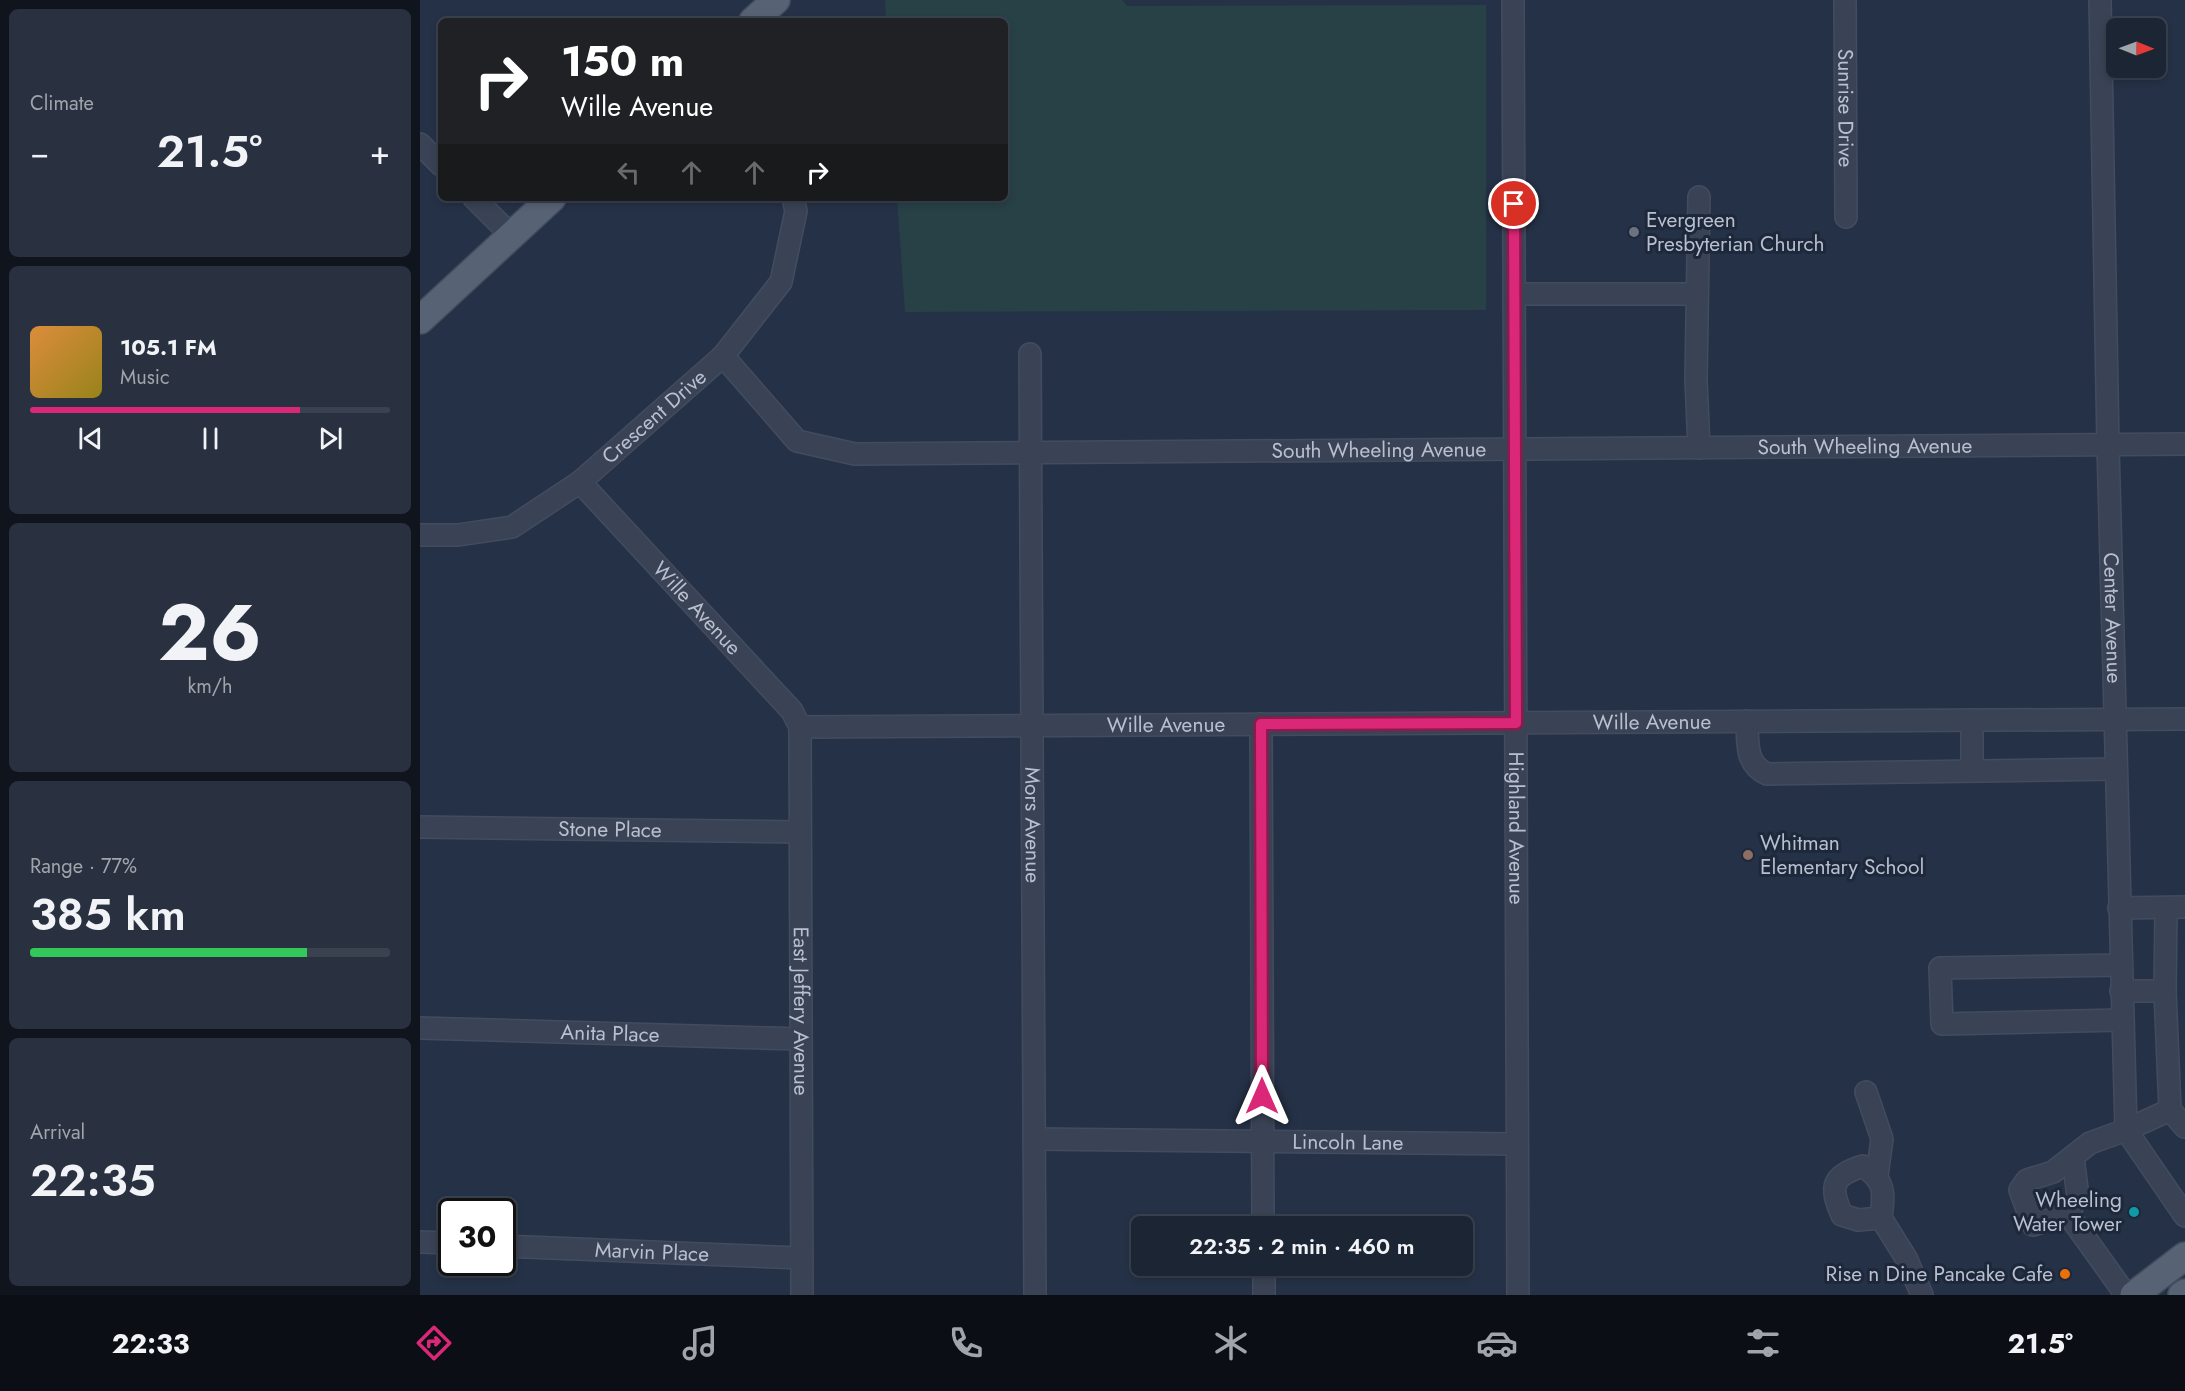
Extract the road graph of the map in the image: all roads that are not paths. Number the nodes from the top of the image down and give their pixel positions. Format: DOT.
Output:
graph roads {
  1 [pos="776,0"];
  2 [pos="1513,0"];
  3 [pos="1845,0"];
  4 [pos="2100,0"];
  5 [pos="756,18"];
  6 [pos="420,144"];
  7 [pos="438,162"];
  8 [pos="1699,197"];
  9 [pos="477,201"];
  10 [pos="549,201"];
  11 [pos="794,201"];
  12 [pos="1846,217"];
  13 [pos="511,235"];
  14 [pos="1514,294"];
  15 [pos="1697,294"];
  16 [pos="420,320"];
  17 [pos="1030,354"];
  18 [pos="723,356"];
  19 [pos="2185,444"];
  20 [pos="2108,445"];
  21 [pos="1699,448"];
  22 [pos="1515,449"];
  23 [pos="1030,453"];
  24 [pos="580,482"];
  25 [pos="420,535"];
  26 [pos="2116,719"];
  27 [pos="2185,719"];
  28 [pos="1972,720"];
  29 [pos="1747,722"];
  30 [pos="1516,723"];
  31 [pos="1261,724"];
  32 [pos="1032,726"];
  33 [pos="800,727"];
  34 [pos="2116,770"];
  35 [pos="1972,771"];
  36 [pos="420,827"];
  37 [pos="800,832"];
  38 [pos="2119,908"];
  39 [pos="2176,908"];
  40 [pos="2121,965"];
  41 [pos="2121,991"];
  42 [pos="2165,991"];
  43 [pos="2122,1020"];
  44 [pos="420,1028"];
  45 [pos="801,1039"];
  46 [pos="1866,1092"];
  47 [pos="2169,1110"];
  48 [pos="2185,1127"];
  49 [pos="2126,1131"];
  50 [pos="1034,1139"];
  51 [pos="1262,1143"];
  52 [pos="1517,1144"];
  53 [pos="2073,1157"];
  54 [pos="1877,1176"];
  55 [pos="2068,1214"];
  56 [pos="1263,1216"];
  57 [pos="2185,1216"];
  58 [pos="1881,1218"];
  59 [pos="420,1242"];
  60 [pos="438,1243"];
  61 [pos="516,1247"];
  62 [pos="2185,1256"];
  63 [pos="802,1258"];
  64 [pos="1264,1276"];
  65 [pos="802,1295"];
  66 [pos="1035,1295"];
  67 [pos="1264,1295"];
  68 [pos="1518,1295"];
  69 [pos="1922,1295"];
  70 [pos="2126,1295"];
  71 [pos="2134,1295"];
  1 -- 5 [label="main road"];
  2 -- 14 [label="street, Highland Avenue"];
  3 -- 12 [label="street, Sunrise Drive"];
  4 -- 20 [label="street, Center Avenue"];
  6 -- 7 [label="street"];
  8 -- 15 [label="street"];
  9 -- 13 [label="street"];
  10 -- 13 [label="main road"];
  11 -- 18 [label="street, Crescent Drive"];
  13 -- 16 [label="main road"];
  14 -- 15 [label="street"];
  14 -- 22 [label="street, Highland Avenue"];
  15 -- 21 [label="street"];
  17 -- 23 [label="street, Mors Avenue"];
  18 -- 23 [label="street, South Wheeling Avenue"];
  18 -- 24 [label="street, Crescent Drive"];
  19 -- 20 [label="street, South Wheeling Avenue"];
  20 -- 21 [label="street, South Wheeling Avenue"];
  20 -- 26 [label="street, Center Avenue"];
  21 -- 22 [label="street, South Wheeling Avenue"];
  22 -- 23 [label="street, South Wheeling Avenue"];
  22 -- 30 [label="street, Highland Avenue"];
  23 -- 32 [label="street, Mors Avenue"];
  24 -- 25 [label="street, Crescent Drive"];
  24 -- 33 [label="street, Wille Avenue"];
  26 -- 27 [label="street, Wille Avenue"];
  26 -- 28 [label="street, Wille Avenue"];
  26 -- 34 [label="street, Center Avenue"];
  28 -- 29 [label="street, Wille Avenue"];
  28 -- 35 [label="street"];
  29 -- 30 [label="street, Wille Avenue"];
  29 -- 35 [label="street"];
  30 -- 31 [label="street, Wille Avenue"];
  30 -- 52 [label="street, Highland Avenue"];
  31 -- 32 [label="street, Wille Avenue"];
  31 -- 51 [label="street"];
  32 -- 33 [label="street, Wille Avenue"];
  32 -- 50 [label="street, Mors Avenue"];
  33 -- 37 [label="street, East Jeffery Avenue"];
  34 -- 35 [label="street"];
  34 -- 38 [label="street, Center Avenue"];
  36 -- 37 [label="street, Stone Place"];
  37 -- 45 [label="street, East Jeffery Avenue"];
  38 -- 39 [label="street"];
  38 -- 40 [label="street, Center Avenue"];
  39 -- 42 [label="street"];
  40 -- 41 [label="street, Center Avenue"];
  40 -- 43 [label="street"];
  41 -- 42 [label="street"];
  41 -- 43 [label="street, Center Avenue"];
  42 -- 47 [label="street"];
  43 -- 49 [label="street, Center Avenue"];
  44 -- 45 [label="street, Anita Place"];
  45 -- 63 [label="street, East Jeffery Avenue"];
  46 -- 54 [label="street"];
  47 -- 48 [label="street"];
  47 -- 49 [label="street"];
  49 -- 53 [label="street"];
  49 -- 57 [label="street"];
  50 -- 51 [label="street, Lincoln Lane"];
  50 -- 66 [label="street, Mors Avenue"];
  51 -- 52 [label="street, Lincoln Lane"];
  51 -- 56 [label="street"];
  52 -- 68 [label="street, Highland Avenue"];
  53 -- 55 [label="street"];
  53 -- 55 [label="street"];
  54 -- 58 [label="street"];
  54 -- 58 [label="street"];
  55 -- 70 [label="street"];
  58 -- 69 [label="street"];
  59 -- 60 [label="street"];
  61 -- 63 [label="street, Marvin Place"];
  62 -- 71 [label="main road"];
  63 -- 65 [label="street, East Jeffery Avenue"];
  64 -- 67 [label="street"];
}
